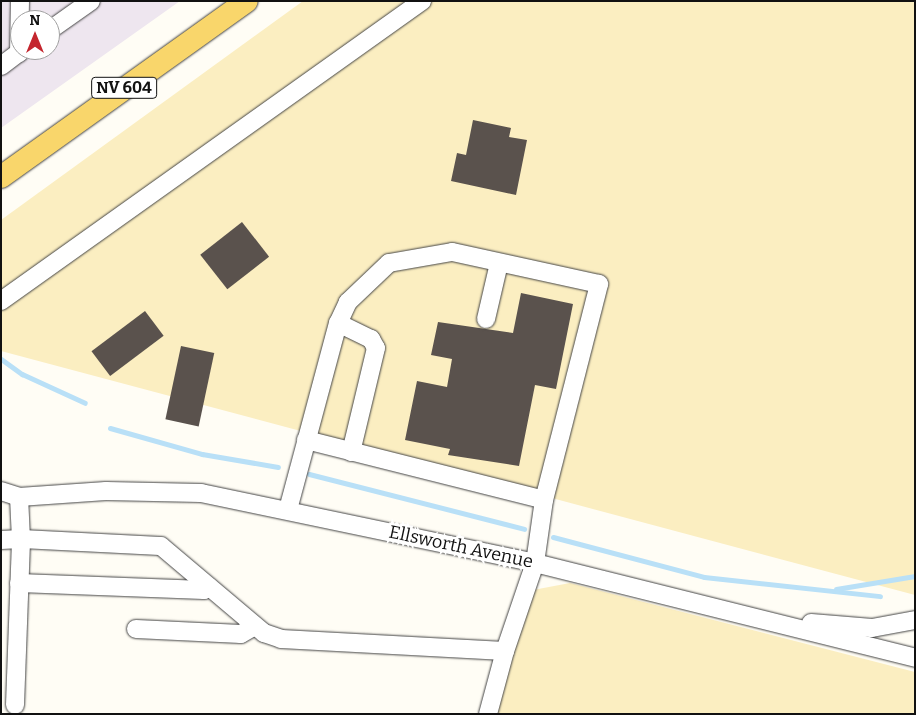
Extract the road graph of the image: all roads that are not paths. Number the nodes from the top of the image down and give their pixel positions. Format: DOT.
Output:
graph roads {
  1 [pos="90,1"];
  2 [pos="247,1"];
  3 [pos="422,1"];
  4 [pos="60,23"];
  5 [pos="1,178"];
  6 [pos="500,263"];
  7 [pos="1,301"];
  8 [pos="486,319"];
  9 [pos="338,323"];
  10 [pos="306,440"];
  11 [pos="351,452"];
  12 [pos="1,491"];
  13 [pos="20,497"];
  14 [pos="544,500"];
  15 [pos="288,509"];
  16 [pos="21,539"];
  17 [pos="1,540"];
  18 [pos="535,563"];
  19 [pos="19,583"];
  20 [pos="208,586"];
  21 [pos="761,619"];
  22 [pos="915,620"];
  23 [pos="255,626"];
  24 [pos="136,629"];
  25 [pos="505,651"];
  26 [pos="915,658"];
  27 [pos="15,705"];
  28 [pos="488,714"];
  1 -- 4 [label="street"];
  2 -- 5 [label="main road, NV 604"];
  3 -- 7 [label="street"];
  6 -- 8 [label="street"];
  6 -- 9 [label="street"];
  6 -- 14 [label="street"];
  9 -- 10 [label="street"];
  9 -- 11 [label="street"];
  10 -- 11 [label="street"];
  10 -- 15 [label="street"];
  11 -- 14 [label="street"];
  12 -- 13 [label="street, Ellsworth Avenue"];
  13 -- 15 [label="street, Ellsworth Avenue"];
  13 -- 16 [label="street"];
  14 -- 18 [label="street"];
  15 -- 18 [label="street, Ellsworth Avenue"];
  16 -- 17 [label="street"];
  16 -- 19 [label="street"];
  16 -- 20 [label="street"];
  18 -- 21 [label="street, Ellsworth Avenue"];
  18 -- 25 [label="street"];
  19 -- 20 [label="street"];
  19 -- 27 [label="street"];
  20 -- 23 [label="street"];
  21 -- 22 [label="street"];
  21 -- 26 [label="street, Ellsworth Avenue"];
  23 -- 24 [label="street"];
  23 -- 25 [label="street"];
  25 -- 28 [label="street"];
}
